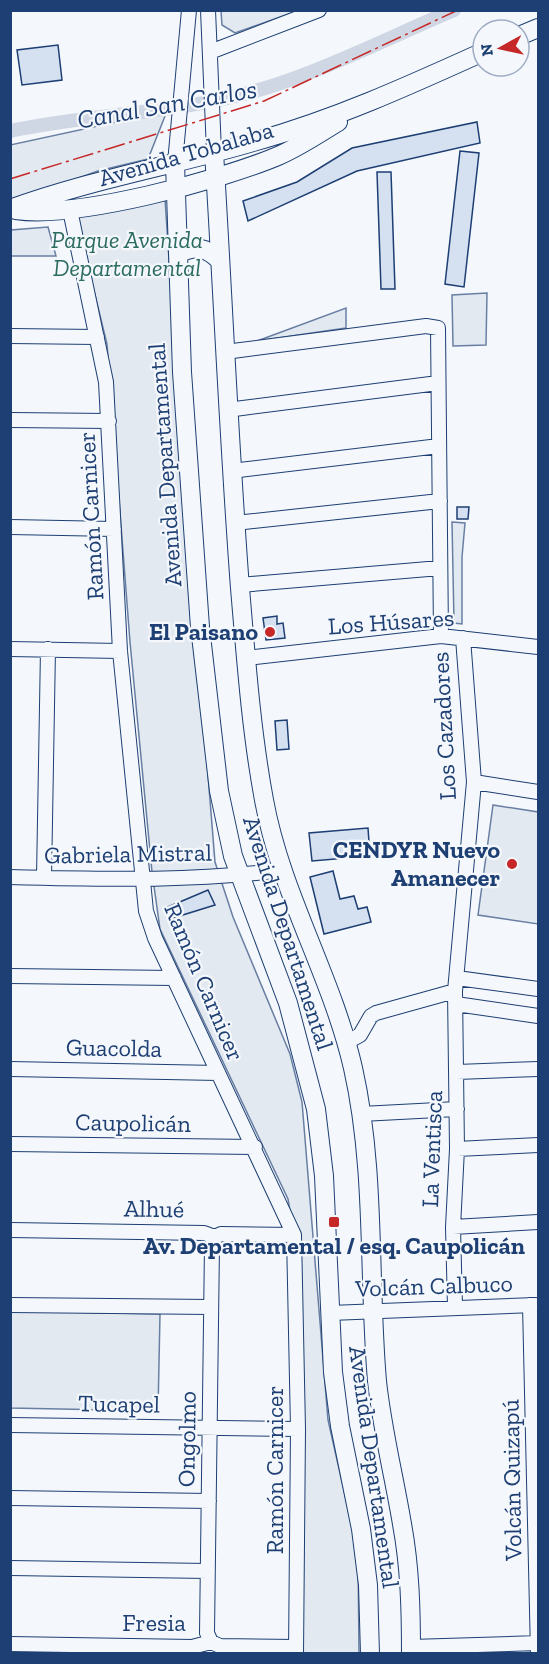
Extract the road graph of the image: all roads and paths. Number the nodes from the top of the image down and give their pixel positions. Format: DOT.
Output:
graph roads {
  1 [pos="189,10"];
  2 [pos="208,10"];
  3 [pos="319,10"];
  4 [pos="210,52"];
  5 [pos="471,57"];
  6 [pos="362,106"];
  7 [pos="214,152"];
  8 [pos="175,163"];
  9 [pos="216,176"];
  10 [pos="174,187"];
  11 [pos="11,209"];
  12 [pos="70,210"];
  13 [pos="178,254"];
  14 [pos="220,261"];
  15 [pos="10,336"];
  16 [pos="97,337"];
  17 [pos="225,352"];
  18 [pos="438,383"];
  19 [pos="227,410"];
  20 [pos="10,420"];
  21 [pos="109,421"];
  22 [pos="439,446"];
  23 [pos="231,471"];
  24 [pos="440,501"];
  25 [pos="235,523"];
  26 [pos="10,527"];
  27 [pos="114,529"];
  28 [pos="440,568"];
  29 [pos="240,585"];
  30 [pos="441,636"];
  31 [pos="463,638"];
  32 [pos="538,647"];
  33 [pos="10,649"];
  34 [pos="48,649"];
  35 [pos="120,651"];
  36 [pos="246,658"];
  37 [pos="474,782"];
  38 [pos="538,792"];
  39 [pos="282,870"];
  40 [pos="239,875"];
  41 [pos="10,877"];
  42 [pos="44,878"];
  43 [pos="142,880"];
  44 [pos="10,976"];
  45 [pos="174,978"];
  46 [pos="538,989"];
  47 [pos="456,991"];
  48 [pos="538,1016"];
  49 [pos="347,1042"];
  50 [pos="10,1069"];
  51 [pos="538,1069"];
  52 [pos="457,1072"];
  53 [pos="218,1073"];
  54 [pos="457,1109"];
  55 [pos="361,1114"];
  56 [pos="10,1144"];
  57 [pos="538,1145"];
  58 [pos="255,1147"];
  59 [pos="457,1149"];
  60 [pos="538,1222"];
  61 [pos="453,1227"];
  62 [pos="10,1230"];
  63 [pos="294,1235"];
  64 [pos="215,1237"];
  65 [pos="10,1305"];
  66 [pos="534,1305"];
  67 [pos="211,1307"];
  68 [pos="455,1307"];
  69 [pos="372,1310"];
  70 [pos="330,1313"];
  71 [pos="536,1424"];
  72 [pos="10,1425"];
  73 [pos="210,1428"];
  74 [pos="298,1429"];
  75 [pos="10,1498"];
  76 [pos="209,1501"];
  77 [pos="537,1525"];
  78 [pos="10,1568"];
  79 [pos="208,1571"];
  80 [pos="211,1642"];
  81 [pos="538,1643"];
  82 [pos="10,1644"];
  83 [pos="296,1650"];
  84 [pos="411,1650"];
  85 [pos="370,1653"];
  86 [pos="538,1653"];
  1 -- 8 [label="street, Avenida Departamental"];
  2 -- 4 [label="street, Avenida Departamental"];
  3 -- 4 [label="street"];
  4 -- 7 [label="street, Avenida Departamental"];
  5 -- 6 [label="main road, Avenida Tobalaba"];
  6 -- 7 [label="main road, Avenida Tobalaba"];
  6 -- 9 [label="main road, Avenida Tobalaba"];
  7 -- 8 [label="main road, Avenida Tobalaba"];
  7 -- 9 [label="main road, Avenida Departamental"];
  8 -- 10 [label="main road, Avenida Departamental"];
  8 -- 11 [label="main road, Avenida Tobalaba"];
  9 -- 10 [label="main road, Avenida Tobalaba"];
  9 -- 14 [label="main road, Avenida Departamental"];
  10 -- 12 [label="main road, Avenida Tobalaba"];
  10 -- 13 [label="main road, Avenida Departamental"];
  11 -- 12 [label="main road, Avenida Tobalaba"];
  12 -- 16 [label="street, Ramón Carnicer"];
  13 -- 14 [label="main road"];
  13 -- 40 [label="main road, Avenida Departamental"];
  14 -- 17 [label="main road, Avenida Departamental"];
  15 -- 16 [label="street"];
  16 -- 21 [label="street, Ramón Carnicer"];
  17 -- 18 [label="street"];
  17 -- 19 [label="main road, Avenida Departamental"];
  18 -- 19 [label="street"];
  18 -- 22 [label="street"];
  19 -- 23 [label="main road, Avenida Departamental"];
  20 -- 21 [label="street"];
  21 -- 27 [label="street, Ramón Carnicer"];
  22 -- 23 [label="street"];
  22 -- 24 [label="street"];
  23 -- 25 [label="main road, Avenida Departamental"];
  24 -- 25 [label="street"];
  24 -- 28 [label="street"];
  25 -- 29 [label="main road, Avenida Departamental"];
  26 -- 27 [label="street"];
  27 -- 35 [label="street, Ramón Carnicer"];
  28 -- 29 [label="street"];
  28 -- 30 [label="street"];
  29 -- 36 [label="main road, Avenida Departamental"];
  30 -- 31 [label="street, Los Húsares"];
  30 -- 36 [label="street, Los Húsares"];
  31 -- 32 [label="street, Los Húsares"];
  31 -- 37 [label="street, Los Cazadores"];
  33 -- 34 [label="street"];
  34 -- 35 [label="street"];
  34 -- 42 [label="street"];
  35 -- 43 [label="street, Ramón Carnicer"];
  36 -- 39 [label="main road, Avenida Departamental"];
  37 -- 38 [label="street"];
  37 -- 47 [label="street, Los Cazadores"];
  39 -- 40 [label="street, Gabriela Mistral"];
  39 -- 49 [label="main road, Avenida Departamental"];
  40 -- 43 [label="street, Gabriela Mistral"];
  40 -- 70 [label="main road, Avenida Departamental"];
  41 -- 42 [label="street, Gabriela Mistral"];
  42 -- 43 [label="street, Gabriela Mistral"];
  43 -- 45 [label="street, Ramón Carnicer"];
  44 -- 45 [label="street"];
  45 -- 53 [label="street, Ramón Carnicer"];
  46 -- 47 [label="street"];
  47 -- 48 [label="street"];
  47 -- 49 [label="street"];
  47 -- 52 [label="street, La Ventisca"];
  49 -- 55 [label="main road, Avenida Departamental"];
  50 -- 53 [label="street, Guacolda"];
  51 -- 52 [label="street"];
  52 -- 54 [label="street, La Ventisca"];
  53 -- 58 [label="street, Ramón Carnicer"];
  54 -- 55 [label="street"];
  54 -- 59 [label="street, La Ventisca"];
  55 -- 69 [label="main road, Avenida Departamental"];
  56 -- 58 [label="street, Caupolicán"];
  57 -- 59 [label="street"];
  58 -- 63 [label="street, Ramón Carnicer"];
  59 -- 61 [label="street, La Ventisca"];
  60 -- 61 [label="street"];
  61 -- 68 [label="street, La Ventisca"];
  62 -- 64 [label="street, Alhué"];
  63 -- 64 [label="street, Alhué"];
  63 -- 74 [label="street, Ramón Carnicer"];
  64 -- 67 [label="street, Ongolmo"];
  65 -- 67 [label="street"];
  66 -- 68 [label="street, Volcán Calbuco"];
  66 -- 71 [label="street, Volcán Quizapú"];
  67 -- 73 [label="street, Ongolmo"];
  68 -- 69 [label="street, Volcán Calbuco"];
  69 -- 70 [label="street, Volcán Calbuco"];
  69 -- 84 [label="main road, Avenida Departamental"];
  70 -- 85 [label="main road, Avenida Departamental"];
  71 -- 77 [label="street, Volcán Quizapú"];
  72 -- 73 [label="street, Tucapel"];
  73 -- 74 [label="street, Tucapel"];
  73 -- 76 [label="street, Ongolmo"];
  74 -- 83 [label="street, Ramón Carnicer"];
  75 -- 76 [label="street"];
  76 -- 79 [label="street, Ongolmo"];
  77 -- 81 [label="street, Volcán Quizapú"];
  78 -- 79 [label="street"];
  79 -- 80 [label="street, Ongolmo"];
  80 -- 82 [label="street, Fresia"];
  80 -- 83 [label="street, Fresia"];
  81 -- 84 [label="street"];
  81 -- 86 [label="street, Volcán Quizapú"];
}
